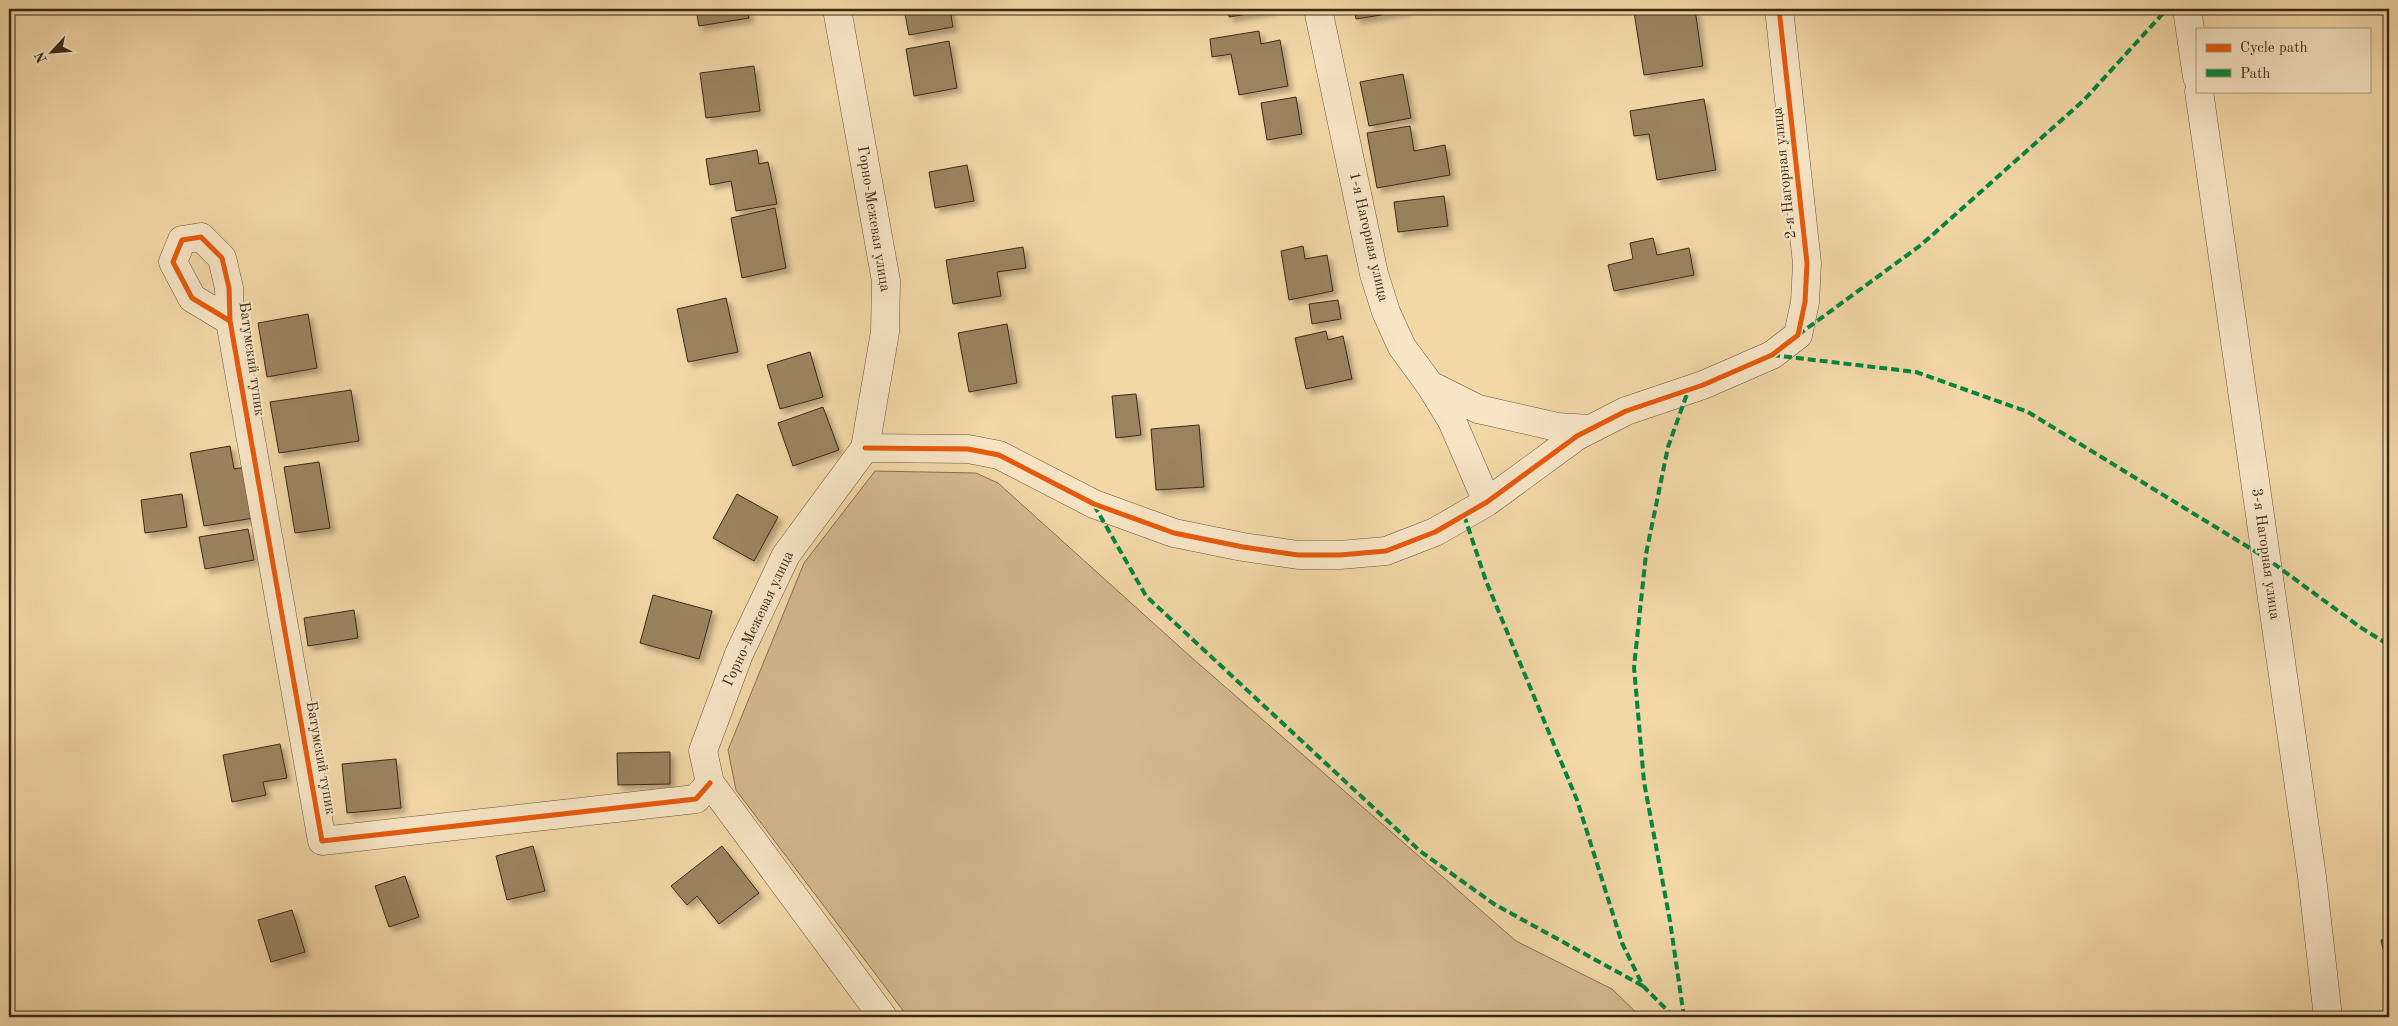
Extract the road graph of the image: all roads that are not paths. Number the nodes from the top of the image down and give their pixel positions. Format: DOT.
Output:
graph roads {
  1 [pos="836,9"];
  2 [pos="1318,9"];
  3 [pos="1779,9"];
  4 [pos="2187,9"];
  5 [pos="2196,70"];
  6 [pos="2199,92"];
  7 [pos="230,320"];
  8 [pos="1430,385"];
  9 [pos="1590,429"];
  10 [pos="865,448"];
  11 [pos="1487,502"];
  12 [pos="710,784"];
  13 [pos="883,1017"];
  14 [pos="2328,1017"];
  1 -- 10 [label="street, Горно-Межевая улица"];
  2 -- 8 [label="street, 1-я Нагорная улица"];
  3 -- 9 [label="street, 2-я Нагорная улица"];
  4 -- 5 [label="street"];
  6 -- 14 [label="street, 3-я Нагорная улица"];
  7 -- 7 [label="street, Батумский тупик"];
  7 -- 12 [label="street, Батумский тупик"];
  8 -- 9 [label="street"];
  8 -- 11 [label="street, 1-я Нагорная улица"];
  9 -- 11 [label="street"];
  10 -- 11 [label="street"];
  10 -- 12 [label="street, Горно-Межевая улица"];
  12 -- 13 [label="street, Горно-Межевая улица"];
}
